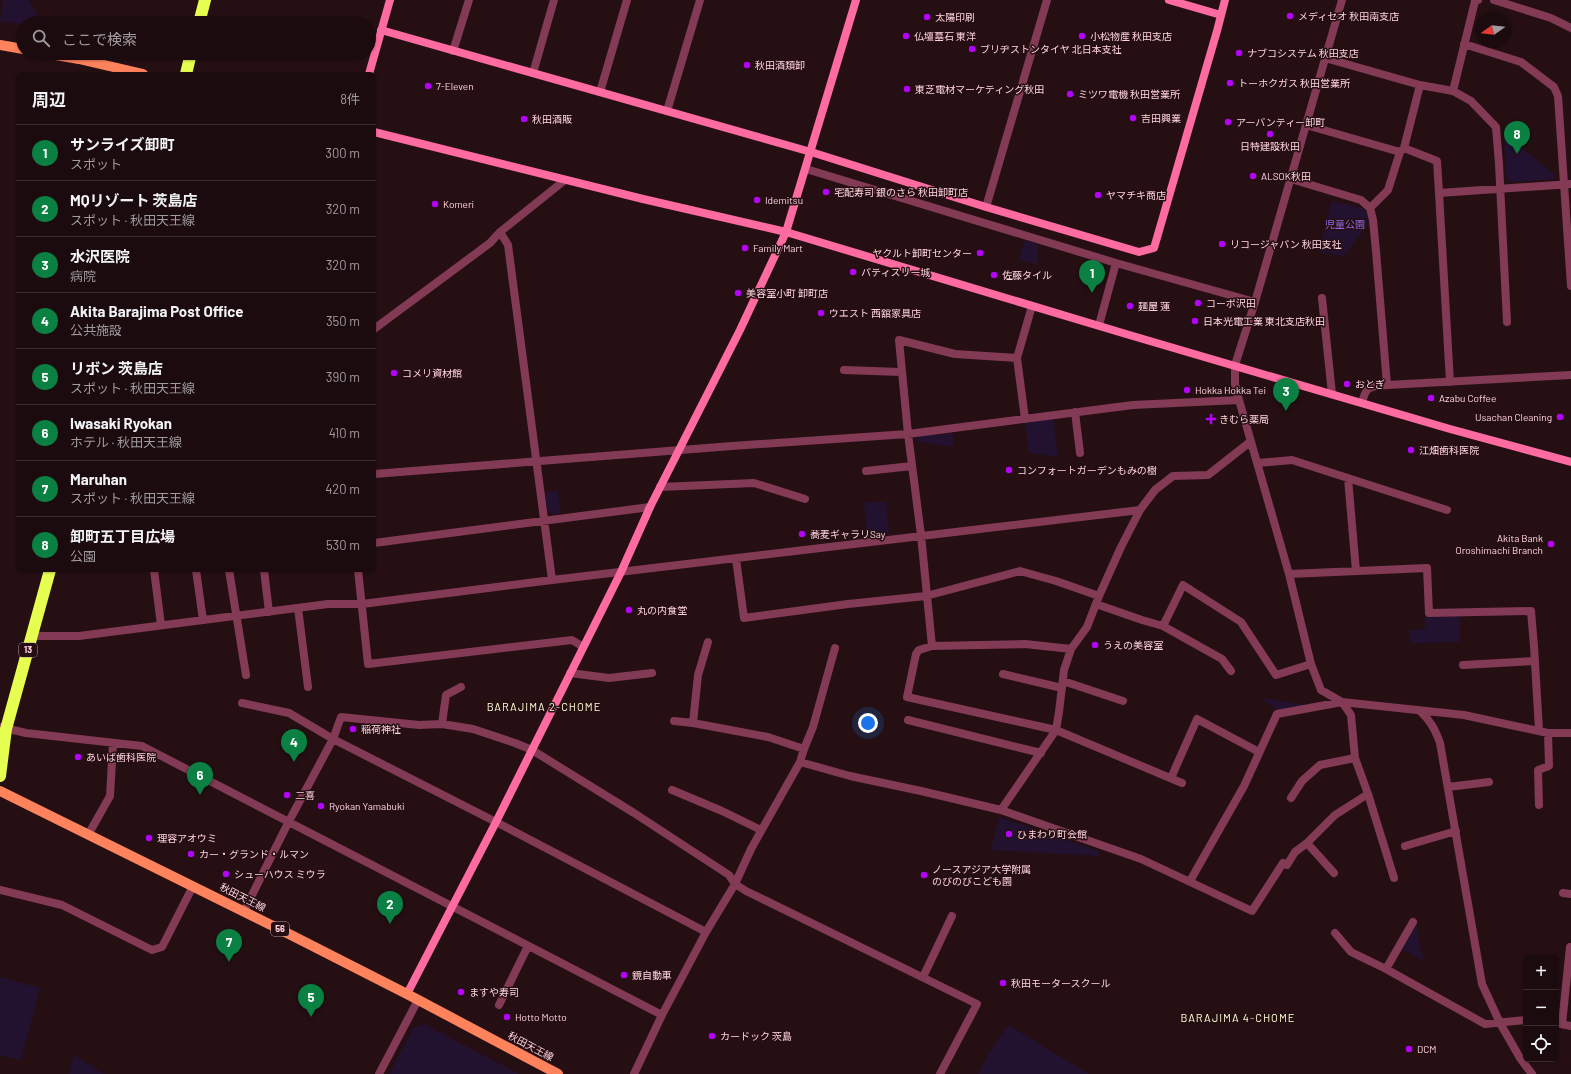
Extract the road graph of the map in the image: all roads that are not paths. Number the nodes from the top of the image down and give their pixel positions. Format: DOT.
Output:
graph roads {
  1 [pos="205,0"];
  2 [pos="390,0"];
  3 [pos="469,0"];
  4 [pos="554,0"];
  5 [pos="627,0"];
  6 [pos="700,0"];
  7 [pos="856,0"];
  8 [pos="1047,0"];
  9 [pos="1169,0"];
  10 [pos="1225,0"];
  11 [pos="1342,0"];
  12 [pos="1478,0"];
  13 [pos="1494,0"];
  14 [pos="1221,15"];
  15 [pos="201,16"];
  16 [pos="1571,28"];
  17 [pos="382,30"];
  18 [pos="1464,44"];
  19 [pos="0,45"];
  20 [pos="16,48"];
  21 [pos="376,50"];
  22 [pos="454,51"];
  23 [pos="1325,58"];
  24 [pos="83,60"];
  25 [pos="189,60"];
  26 [pos="373,60"];
  27 [pos="134,72"];
  28 [pos="186,72"];
  29 [pos="370,72"];
  30 [pos="533,73"];
  31 [pos="1420,85"];
  32 [pos="1453,91"];
  33 [pos="600,92"];
  34 [pos="667,111"];
  35 [pos="1306,125"];
  36 [pos="376,132"];
  37 [pos="1402,150"];
  38 [pos="811,152"];
  39 [pos="806,169"];
  40 [pos="1291,179"];
  41 [pos="566,180"];
  42 [pos="1568,184"];
  43 [pos="1500,189"];
  44 [pos="1439,193"];
  45 [pos="986,207"];
  46 [pos="1370,208"];
  47 [pos="500,232"];
  48 [pos="786,232"];
  49 [pos="1116,263"];
  50 [pos="1571,286"];
  51 [pos="1322,298"];
  52 [pos="1255,302"];
  53 [pos="1032,306"];
  54 [pos="1507,322"];
  55 [pos="1099,325"];
  56 [pos="376,328"];
  57 [pos="1017,358"];
  58 [pos="1235,365"];
  59 [pos="844,370"];
  60 [pos="901,372"];
  61 [pos="1571,375"];
  62 [pos="1450,382"];
  63 [pos="1387,385"];
  64 [pos="1332,394"];
  65 [pos="1239,400"];
  66 [pos="1362,403"];
  67 [pos="1076,412"];
  68 [pos="1025,419"];
  69 [pos="908,434"];
  70 [pos="1250,442"];
  71 [pos="679,450"];
  72 [pos="1080,453"];
  73 [pos="535,462"];
  74 [pos="1571,462"];
  75 [pos="1258,463"];
  76 [pos="912,466"];
  77 [pos="866,471"];
  78 [pos="376,474"];
  79 [pos="1348,478"];
  80 [pos="660,487"];
  81 [pos="805,499"];
  82 [pos="650,507"];
  83 [pos="1140,510"];
  84 [pos="1447,510"];
  85 [pos="543,520"];
  86 [pos="921,535"];
  87 [pos="376,543"];
  88 [pos="736,559"];
  89 [pos="1356,571"];
  90 [pos="49,572"];
  91 [pos="154,572"];
  92 [pos="196,572"];
  93 [pos="229,572"];
  94 [pos="264,572"];
  95 [pos="358,572"];
  96 [pos="621,572"];
  97 [pos="1289,574"];
  98 [pos="552,580"];
  99 [pos="926,596"];
  100 [pos="1097,600"];
  101 [pos="362,604"];
  102 [pos="298,608"];
  103 [pos="269,612"];
  104 [pos="236,616"];
  105 [pos="203,620"];
  106 [pos="161,625"];
  107 [pos="1163,626"];
  108 [pos="33,636"];
  109 [pos="708,642"];
  110 [pos="932,646"];
  111 [pos="583,647"];
  112 [pos="835,648"];
  113 [pos="1071,649"];
  114 [pos="1535,661"];
  115 [pos="1311,664"];
  116 [pos="1463,665"];
  117 [pos="1231,671"];
  118 [pos="570,672"];
  119 [pos="652,673"];
  120 [pos="1003,674"];
  121 [pos="246,675"];
  122 [pos="1062,684"];
  123 [pos="308,687"];
  124 [pos="461,687"];
  125 [pos="1123,701"];
  126 [pos="1342,702"];
  127 [pos="242,703"];
  128 [pos="1420,711"];
  129 [pos="908,720"];
  130 [pos="674,721"];
  131 [pos="693,723"];
  132 [pos="442,724"];
  133 [pos="3,728"];
  134 [pos="1056,730"];
  135 [pos="1539,730"];
  136 [pos="1548,733"];
  137 [pos="1571,733"];
  138 [pos="333,739"];
  139 [pos="0,743"];
  140 [pos="113,743"];
  141 [pos="804,749"];
  142 [pos="532,750"];
  143 [pos="1259,752"];
  144 [pos="1041,753"];
  145 [pos="1355,758"];
  146 [pos="800,762"];
  147 [pos="0,776"];
  148 [pos="1171,778"];
  149 [pos="1489,782"];
  150 [pos="1182,783"];
  151 [pos="1448,787"];
  152 [pos="672,790"];
  153 [pos="0,791"];
  154 [pos="1368,794"];
  155 [pos="1291,798"];
  156 [pos="1539,805"];
  157 [pos="1001,810"];
  158 [pos="496,822"];
  159 [pos="288,823"];
  160 [pos="762,830"];
  161 [pos="1456,831"];
  162 [pos="88,835"];
  163 [pos="1307,843"];
  164 [pos="1405,846"];
  165 [pos="1334,873"];
  166 [pos="1394,878"];
  167 [pos="1190,881"];
  168 [pos="735,884"];
  169 [pos="193,886"];
  170 [pos="0,890"];
  171 [pos="452,907"];
  172 [pos="244,911"];
  173 [pos="952,916"];
  174 [pos="1413,922"];
  175 [pos="706,932"];
  176 [pos="1335,933"];
  177 [pos="528,946"];
  178 [pos="1570,947"];
  179 [pos="1386,969"];
  180 [pos="923,977"];
  181 [pos="407,994"];
  182 [pos="418,1000"];
  183 [pos="499,1005"];
  184 [pos="662,1015"];
  185 [pos="1523,1020"];
  186 [pos="1500,1024"];
  187 [pos="1559,1024"];
  188 [pos="1571,1026"];
  189 [pos="379,1074"];
  190 [pos="558,1074"];
  191 [pos="634,1074"];
  192 [pos="940,1074"];
  193 [pos="1532,1074"];
  1 -- 15 [label="highway"];
  2 -- 17 [label="street"];
  3 -- 22 [label="street"];
  4 -- 30 [label="street"];
  5 -- 33 [label="street"];
  6 -- 34 [label="street"];
  7 -- 38 [label="street"];
  8 -- 45 [label="street"];
  9 -- 14 [label="street"];
  10 -- 14 [label="street"];
  11 -- 23 [label="street"];
  12 -- 18 [label="street"];
  13 -- 16 [label="street"];
  14 -- 45 [label="street"];
  17 -- 21 [label="street"];
  17 -- 22 [label="street"];
  18 -- 32 [label="street"];
  18 -- 42 [label="street"];
  19 -- 20 [label="main road"];
  22 -- 30 [label="street"];
  23 -- 31 [label="street"];
  23 -- 35 [label="street"];
  24 -- 27 [label="main road"];
  25 -- 28 [label="highway"];
  26 -- 29 [label="street"];
  30 -- 33 [label="street"];
  31 -- 32 [label="street"];
  31 -- 37 [label="street"];
  32 -- 43 [label="street"];
  33 -- 34 [label="street"];
  34 -- 38 [label="street"];
  35 -- 37 [label="street"];
  35 -- 40 [label="street"];
  36 -- 41 [label="street"];
  37 -- 44 [label="street"];
  37 -- 46 [label="street"];
  38 -- 39 [label="street"];
  38 -- 45 [label="street"];
  39 -- 48 [label="street"];
  39 -- 49 [label="street"];
  40 -- 46 [label="street"];
  40 -- 52 [label="street"];
  41 -- 47 [label="street"];
  41 -- 48 [label="street"];
  42 -- 43 [label="street"];
  42 -- 50 [label="street"];
  43 -- 44 [label="street"];
  43 -- 54 [label="street"];
  44 -- 62 [label="street"];
  46 -- 63 [label="street"];
  47 -- 56 [label="street"];
  47 -- 73 [label="street"];
  48 -- 53 [label="street"];
  48 -- 71 [label="street"];
  49 -- 52 [label="street"];
  49 -- 55 [label="street"];
  51 -- 64 [label="street"];
  52 -- 58 [label="street"];
  53 -- 55 [label="street"];
  53 -- 57 [label="street"];
  55 -- 58 [label="street"];
  57 -- 60 [label="street"];
  57 -- 68 [label="street"];
  58 -- 64 [label="street"];
  58 -- 65 [label="street"];
  59 -- 60 [label="street"];
  60 -- 69 [label="street"];
  61 -- 62 [label="street"];
  62 -- 63 [label="street"];
  63 -- 66 [label="street"];
  64 -- 66 [label="street"];
  65 -- 67 [label="street"];
  65 -- 70 [label="street"];
  66 -- 74 [label="street"];
  67 -- 68 [label="street"];
  67 -- 72 [label="street"];
  68 -- 69 [label="street"];
  69 -- 71 [label="street"];
  69 -- 76 [label="street"];
  70 -- 75 [label="street"];
  70 -- 83 [label="street"];
  71 -- 73 [label="street"];
  71 -- 80 [label="street"];
  73 -- 78 [label="street"];
  73 -- 85 [label="street"];
  75 -- 79 [label="street"];
  75 -- 97 [label="street"];
  76 -- 77 [label="street"];
  76 -- 86 [label="street"];
  79 -- 84 [label="street"];
  79 -- 89 [label="street"];
  80 -- 81 [label="street"];
  80 -- 82 [label="street"];
  82 -- 85 [label="street"];
  82 -- 96 [label="street"];
  83 -- 86 [label="street"];
  83 -- 100 [label="street"];
  85 -- 87 [label="street"];
  85 -- 98 [label="street"];
  86 -- 88 [label="street"];
  86 -- 99 [label="street"];
  88 -- 96 [label="street"];
  88 -- 99 [label="street"];
  89 -- 97 [label="street"];
  89 -- 114 [label="street"];
  90 -- 108 [label="highway, 13"];
  91 -- 106 [label="street"];
  92 -- 105 [label="street"];
  93 -- 104 [label="street"];
  94 -- 103 [label="street"];
  95 -- 101 [label="street"];
  96 -- 98 [label="street"];
  96 -- 111 [label="street"];
  97 -- 115 [label="street"];
  98 -- 101 [label="street"];
  99 -- 100 [label="street"];
  99 -- 110 [label="street"];
  100 -- 107 [label="street"];
  100 -- 113 [label="street"];
  101 -- 102 [label="street"];
  101 -- 111 [label="street"];
  102 -- 103 [label="street"];
  102 -- 123 [label="street"];
  103 -- 104 [label="street"];
  104 -- 105 [label="street"];
  104 -- 121 [label="street"];
  105 -- 106 [label="street"];
  106 -- 108 [label="street"];
  107 -- 115 [label="street"];
  107 -- 117 [label="street"];
  108 -- 133 [label="highway, 13"];
  109 -- 131 [label="street"];
  110 -- 113 [label="street"];
  110 -- 134 [label="street"];
  111 -- 118 [label="street"];
  112 -- 141 [label="street"];
  113 -- 122 [label="street"];
  114 -- 116 [label="street"];
  114 -- 135 [label="street"];
  115 -- 126 [label="street"];
  118 -- 119 [label="street"];
  118 -- 142 [label="street"];
  120 -- 122 [label="street"];
  122 -- 125 [label="street"];
  122 -- 134 [label="street"];
  124 -- 132 [label="street"];
  126 -- 128 [label="street"];
  126 -- 143 [label="street"];
  126 -- 145 [label="street"];
  127 -- 138 [label="street"];
  128 -- 135 [label="street"];
  128 -- 151 [label="street"];
  129 -- 144 [label="street"];
  130 -- 131 [label="street"];
  131 -- 141 [label="street"];
  132 -- 138 [label="street"];
  132 -- 142 [label="street"];
  133 -- 139 [label="highway, 13"];
  133 -- 140 [label="street"];
  133 -- 147 [label="highway, 13"];
  134 -- 144 [label="street"];
  134 -- 148 [label="street"];
  135 -- 136 [label="street"];
  136 -- 137 [label="street"];
  136 -- 156 [label="street"];
  138 -- 158 [label="street"];
  138 -- 159 [label="street"];
  140 -- 159 [label="street"];
  140 -- 162 [label="street"];
  141 -- 146 [label="street"];
  142 -- 158 [label="street"];
  142 -- 168 [label="street"];
  143 -- 148 [label="street"];
  143 -- 167 [label="street"];
  144 -- 157 [label="street"];
  145 -- 154 [label="street"];
  145 -- 155 [label="street"];
  146 -- 157 [label="street"];
  146 -- 160 [label="street"];
  148 -- 150 [label="street"];
  149 -- 151 [label="street"];
  151 -- 161 [label="street"];
  152 -- 160 [label="street"];
  153 -- 162 [label="main road, 秋田天王線 / 56"];
  154 -- 163 [label="street"];
  154 -- 166 [label="street"];
  157 -- 167 [label="street"];
  158 -- 171 [label="street"];
  158 -- 175 [label="street"];
  159 -- 171 [label="street"];
  159 -- 172 [label="street"];
  160 -- 168 [label="street"];
  161 -- 164 [label="street"];
  161 -- 186 [label="street"];
  162 -- 169 [label="main road, 秋田天王線 / 56"];
  163 -- 165 [label="street"];
  163 -- 167 [label="street"];
  168 -- 175 [label="street"];
  168 -- 180 [label="street"];
  169 -- 170 [label="street"];
  169 -- 172 [label="main road, 秋田天王線 / 56"];
  171 -- 177 [label="street"];
  171 -- 181 [label="street"];
  172 -- 181 [label="main road, 秋田天王線 / 56"];
  173 -- 180 [label="street"];
  174 -- 179 [label="street"];
  175 -- 184 [label="street"];
  176 -- 179 [label="street"];
  177 -- 183 [label="street"];
  177 -- 184 [label="street"];
  178 -- 187 [label="street"];
  179 -- 186 [label="street"];
  180 -- 192 [label="street"];
  181 -- 182 [label="main road, 秋田天王線 / 56"];
  182 -- 189 [label="street"];
  182 -- 190 [label="main road, 秋田天王線 / 56"];
  184 -- 191 [label="street"];
  185 -- 186 [label="street"];
  186 -- 193 [label="street"];
  187 -- 188 [label="street"];
}
